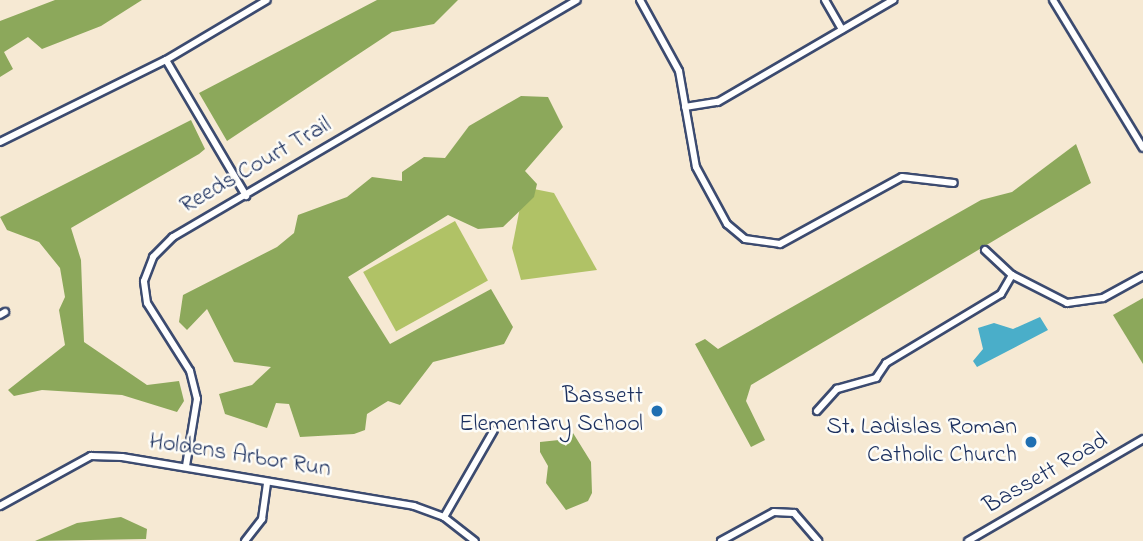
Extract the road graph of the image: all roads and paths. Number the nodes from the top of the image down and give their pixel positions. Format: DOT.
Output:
graph roads {
  1 [pos="267,0"];
  2 [pos="577,0"];
  3 [pos="640,0"];
  4 [pos="825,0"];
  5 [pos="893,0"];
  6 [pos="1053,0"];
  7 [pos="842,29"];
  8 [pos="166,60"];
  9 [pos="685,107"];
  10 [pos="0,142"];
  11 [pos="1143,148"];
  12 [pos="954,183"];
  13 [pos="247,195"];
  14 [pos="985,250"];
  15 [pos="1012,275"];
  16 [pos="1143,276"];
  17 [pos="817,411"];
  18 [pos="494,430"];
  19 [pos="1143,439"];
  20 [pos="186,466"];
  21 [pos="267,482"];
  22 [pos="0,506"];
  23 [pos="444,517"];
  24 [pos="245,541"];
  25 [pos="475,541"];
  26 [pos="721,541"];
  27 [pos="818,541"];
  28 [pos="968,541"];
  1 -- 8 [label="street"];
  2 -- 13 [label="street, Reeds Court Trail"];
  3 -- 9 [label="street"];
  4 -- 7 [label="street"];
  5 -- 7 [label="street"];
  6 -- 11 [label="street"];
  7 -- 9 [label="street"];
  8 -- 10 [label="street"];
  8 -- 13 [label="street"];
  9 -- 12 [label="street"];
  13 -- 20 [label="street, Reeds Court Trail"];
  14 -- 15 [label="street"];
  15 -- 16 [label="street"];
  15 -- 17 [label="street"];
  18 -- 23 [label="street"];
  19 -- 28 [label="street, Bassett Road"];
  20 -- 21 [label="street, Holdens Arbor Run"];
  20 -- 22 [label="street, Holdens Arbor Run"];
  21 -- 23 [label="street, Holdens Arbor Run"];
  21 -- 24 [label="street"];
  23 -- 25 [label="street, Holdens Arbor Run"];
  26 -- 27 [label="street"];
}
